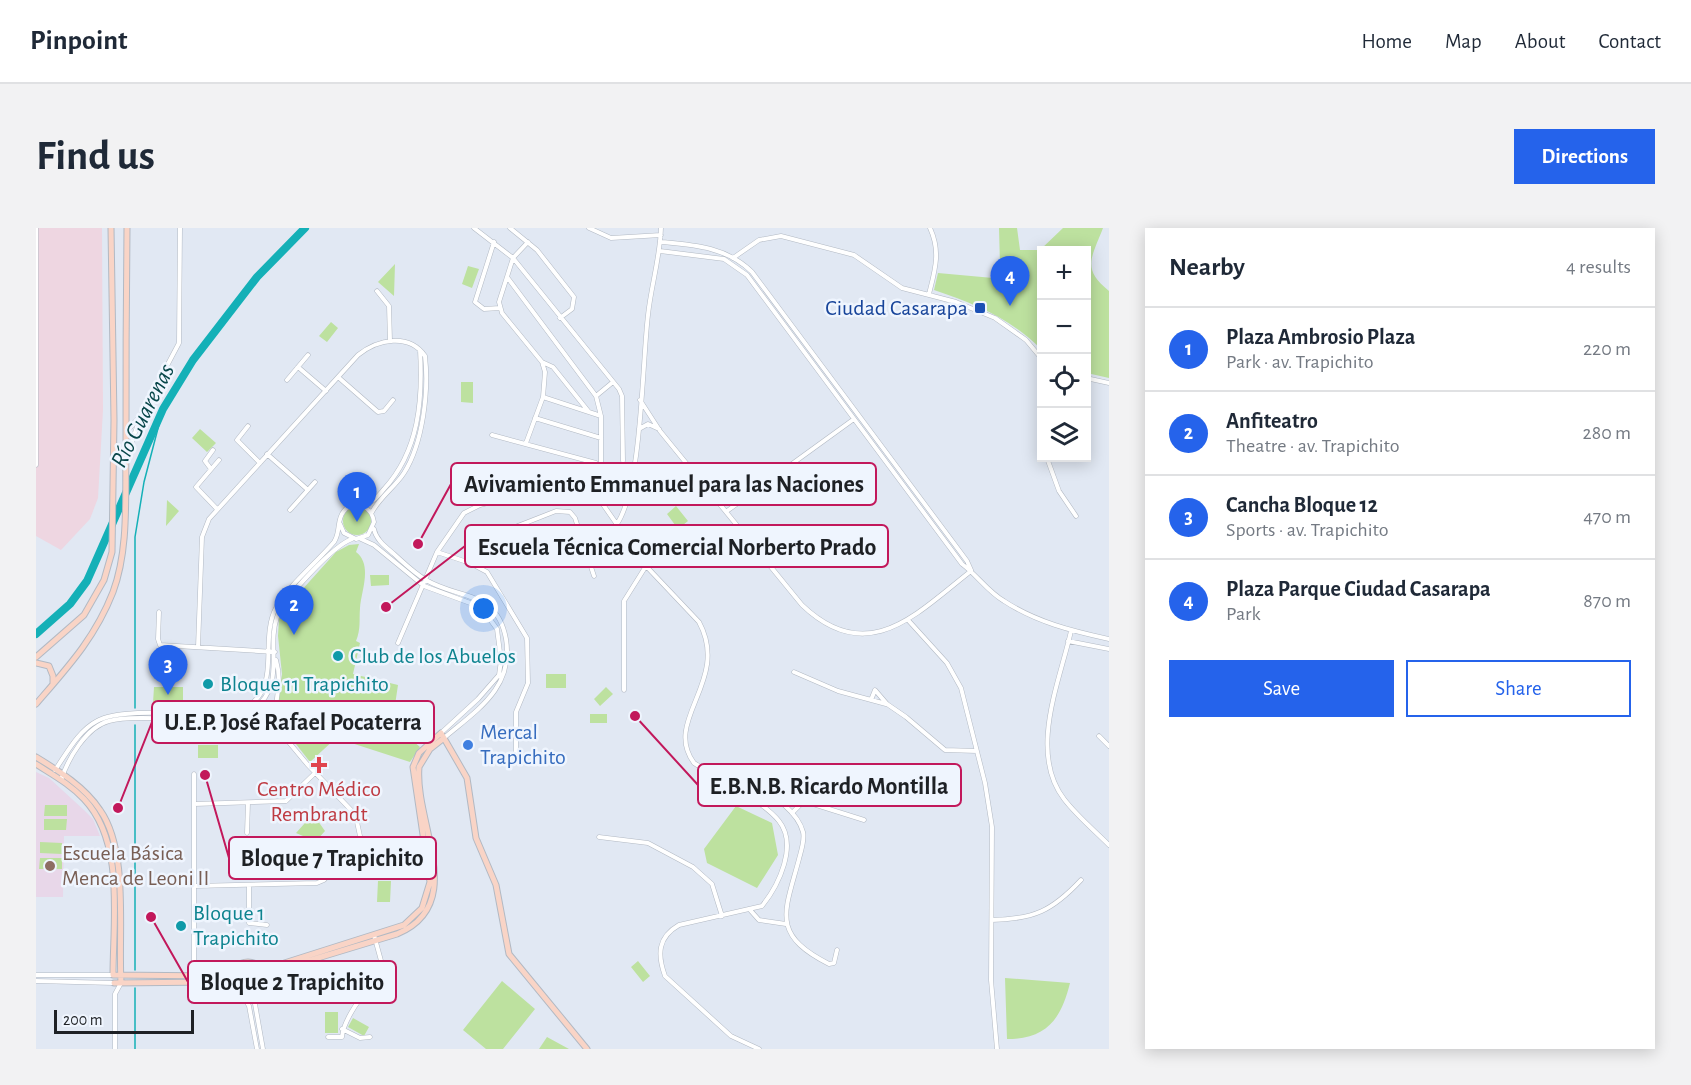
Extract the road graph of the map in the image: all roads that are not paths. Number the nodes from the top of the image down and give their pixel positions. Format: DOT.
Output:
graph roads {
  1 [pos="111,228"];
  2 [pos="127,228"];
  3 [pos="180,228"];
  4 [pos="474,228"];
  5 [pos="510,228"];
  6 [pos="589,228"];
  7 [pos="661,228"];
  8 [pos="930,228"];
  9 [pos="36,230"];
  10 [pos="661,235"];
  11 [pos="494,242"];
  12 [pos="528,242"];
  13 [pos="661,242"];
  14 [pos="660,251"];
  15 [pos="734,257"];
  16 [pos="513,258"];
  17 [pos="731,262"];
  18 [pos="507,277"];
  19 [pos="377,291"];
  20 [pos="929,294"];
  21 [pos="500,308"];
  22 [pos="560,318"];
  23 [pos="390,341"];
  24 [pos="420,349"];
  25 [pos="1038,354"];
  26 [pos="308,355"];
  27 [pos="542,362"];
  28 [pos="298,367"];
  29 [pos="338,377"];
  30 [pos="1091,379"];
  31 [pos="286,380"];
  32 [pos="613,382"];
  33 [pos="1109,383"];
  34 [pos="326,391"];
  35 [pos="596,396"];
  36 [pos="543,397"];
  37 [pos="393,400"];
  38 [pos="640,400"];
  39 [pos="589,412"];
  40 [pos="142,413"];
  41 [pos="602,416"];
  42 [pos="535,418"];
  43 [pos="854,419"];
  44 [pos="248,426"];
  45 [pos="660,430"];
  46 [pos="126,432"];
  47 [pos="638,433"];
  48 [pos="492,435"];
  49 [pos="601,438"];
  50 [pos="526,443"];
  51 [pos="213,450"];
  52 [pos="267,454"];
  53 [pos="126,459"];
  54 [pos="219,460"];
  55 [pos="622,460"];
  56 [pos="1048,462"];
  57 [pos="260,463"];
  58 [pos="36,465"];
  59 [pos="601,467"];
  60 [pos="211,469"];
  61 [pos="315,482"];
  62 [pos="308,490"];
  63 [pos="629,494"];
  64 [pos="362,505"];
  65 [pos="217,509"];
  66 [pos="290,510"];
  67 [pos="727,511"];
  68 [pos="372,512"];
  69 [pos="1076,516"];
  70 [pos="340,524"];
  71 [pos="617,524"];
  72 [pos="374,527"];
  73 [pos="352,539"];
  74 [pos="360,539"];
  75 [pos="437,552"];
  76 [pos="476,565"];
  77 [pos="646,566"];
  78 [pos="971,571"];
  79 [pos="594,576"];
  80 [pos="426,580"];
  81 [pos="424,586"];
  82 [pos="159,612"];
  83 [pos="908,620"];
  84 [pos="1071,631"];
  85 [pos="1109,639"];
  86 [pos="1068,641"];
  87 [pos="398,644"];
  88 [pos="198,647"];
  89 [pos="1109,650"];
  90 [pos="270,652"];
  91 [pos="275,652"];
  92 [pos="36,657"];
  93 [pos="276,658"];
  94 [pos="36,663"];
  95 [pos="794,672"];
  96 [pos="53,684"];
  97 [pos="624,690"];
  98 [pos="871,700"];
  99 [pos="36,704"];
  100 [pos="887,704"];
  101 [pos="262,706"];
  102 [pos="260,719"];
  103 [pos="213,720"];
  104 [pos="278,726"];
  105 [pos="267,735"];
  106 [pos="442,736"];
  107 [pos="1099,736"];
  108 [pos="1109,746"];
  109 [pos="977,751"];
  110 [pos="516,756"];
  111 [pos="36,757"];
  112 [pos="36,764"];
  113 [pos="757,770"];
  114 [pos="54,772"];
  115 [pos="315,773"];
  116 [pos="194,774"];
  117 [pos="62,777"];
  118 [pos="750,781"];
  119 [pos="742,794"];
  120 [pos="248,803"];
  121 [pos="194,804"];
  122 [pos="792,813"];
  123 [pos="864,820"];
  124 [pos="247,832"];
  125 [pos="599,837"];
  126 [pos="1109,845"];
  127 [pos="1081,880"];
  128 [pos="194,886"];
  129 [pos="249,886"];
  130 [pos="751,910"];
  131 [pos="722,916"];
  132 [pos="992,920"];
  133 [pos="786,924"];
  134 [pos="267,925"];
  135 [pos="375,938"];
  136 [pos="837,950"];
  137 [pos="259,966"];
  138 [pos="233,970"];
  139 [pos="36,975"];
  140 [pos="113,975"];
  141 [pos="194,976"];
  142 [pos="121,979"];
  143 [pos="265,979"];
  144 [pos="36,981"];
  145 [pos="114,983"];
  146 [pos="232,986"];
  147 [pos="258,992"];
  148 [pos="243,995"];
  149 [pos="342,1029"];
  150 [pos="328,1037"];
  151 [pos="370,1037"];
  152 [pos="115,1049"];
  153 [pos="257,1049"];
  154 [pos="264,1049"];
  155 [pos="587,1049"];
  156 [pos="759,1049"];
  157 [pos="998,1049"];
  1 -- 92 [label="street"];
  2 -- 46 [label="street"];
  3 -- 40 [label="street"];
  4 -- 11 [label="street"];
  5 -- 12 [label="street"];
  6 -- 10 [label="street"];
  7 -- 10 [label="street"];
  8 -- 20 [label="street"];
  9 -- 58 [label="street"];
  10 -- 13 [label="street"];
  11 -- 16 [label="street"];
  11 -- 21 [label="street"];
  12 -- 16 [label="street"];
  12 -- 22 [label="street"];
  13 -- 14 [label="street"];
  13 -- 15 [label="street"];
  14 -- 17 [label="street"];
  14 -- 38 [label="street"];
  15 -- 17 [label="street"];
  15 -- 20 [label="street"];
  15 -- 78 [label="street"];
  16 -- 18 [label="street"];
  16 -- 22 [label="street"];
  17 -- 43 [label="street"];
  18 -- 21 [label="street"];
  18 -- 35 [label="street"];
  19 -- 23 [label="street"];
  20 -- 25 [label="street"];
  21 -- 27 [label="street"];
  22 -- 32 [label="street"];
  23 -- 24 [label="street"];
  23 -- 29 [label="street"];
  24 -- 64 [label="street"];
  24 -- 68 [label="street"];
  26 -- 28 [label="street"];
  27 -- 36 [label="street"];
  27 -- 39 [label="street"];
  28 -- 31 [label="street"];
  28 -- 34 [label="street"];
  29 -- 34 [label="street"];
  29 -- 37 [label="street"];
  30 -- 33 [label="street"];
  32 -- 35 [label="street"];
  32 -- 55 [label="street"];
  34 -- 52 [label="street"];
  35 -- 41 [label="street"];
  36 -- 39 [label="street"];
  36 -- 42 [label="street"];
  38 -- 45 [label="street"];
  38 -- 47 [label="street"];
  39 -- 41 [label="street"];
  40 -- 46 [label="street"];
  40 -- 53 [label="street"];
  41 -- 49 [label="street"];
  42 -- 49 [label="street"];
  42 -- 50 [label="street"];
  43 -- 67 [label="street"];
  43 -- 78 [label="street"];
  44 -- 57 [label="street"];
  45 -- 47 [label="street"];
  45 -- 67 [label="street"];
  46 -- 53 [label="street"];
  47 -- 63 [label="street"];
  48 -- 50 [label="street"];
  49 -- 59 [label="street"];
  50 -- 59 [label="street"];
  51 -- 60 [label="street"];
  52 -- 57 [label="street"];
  52 -- 62 [label="street"];
  53 -- 96 [label="street"];
  54 -- 60 [label="street"];
  56 -- 69 [label="street"];
  57 -- 65 [label="street"];
  59 -- 63 [label="street"];
  60 -- 65 [label="street"];
  61 -- 62 [label="street"];
  62 -- 66 [label="street"];
  63 -- 71 [label="street"];
  64 -- 68 [label="street"];
  64 -- 70 [label="street"];
  65 -- 88 [label="street"];
  67 -- 83 [label="street"];
  68 -- 72 [label="street"];
  70 -- 73 [label="street"];
  70 -- 90 [label="street"];
  71 -- 75 [label="street"];
  71 -- 77 [label="street"];
  72 -- 74 [label="street"];
  72 -- 80 [label="street"];
  73 -- 74 [label="street"];
  73 -- 91 [label="street"];
  74 -- 81 [label="street"];
  75 -- 76 [label="street"];
  75 -- 80 [label="street"];
  76 -- 79 [label="street"];
  76 -- 110 [label="street"];
  77 -- 97 [label="street"];
  77 -- 119 [label="street"];
  78 -- 83 [label="street"];
  78 -- 84 [label="street"];
  80 -- 81 [label="street"];
  80 -- 106 [label="street"];
  81 -- 87 [label="street"];
  81 -- 106 [label="street"];
  82 -- 88 [label="street"];
  83 -- 109 [label="street"];
  84 -- 85 [label="street"];
  84 -- 86 [label="street"];
  86 -- 89 [label="street"];
  86 -- 126 [label="street"];
  88 -- 90 [label="street"];
  90 -- 91 [label="street"];
  90 -- 114 [label="street"];
  91 -- 93 [label="street"];
  93 -- 101 [label="street"];
  93 -- 104 [label="street"];
  94 -- 96 [label="street"];
  95 -- 98 [label="street"];
  96 -- 99 [label="street"];
  98 -- 100 [label="street"];
  98 -- 100 [label="street"];
  100 -- 109 [label="street"];
  101 -- 102 [label="street"];
  101 -- 103 [label="street"];
  101 -- 104 [label="street"];
  102 -- 103 [label="street"];
  102 -- 104 [label="street"];
  103 -- 117 [label="street"];
  104 -- 105 [label="street"];
  104 -- 115 [label="street"];
  106 -- 135 [label="street"];
  106 -- 155 [label="street"];
  107 -- 108 [label="street"];
  109 -- 132 [label="street"];
  111 -- 114 [label="street"];
  112 -- 114 [label="street"];
  113 -- 118 [label="street"];
  114 -- 117 [label="street"];
  115 -- 120 [label="street"];
  115 -- 129 [label="street"];
  116 -- 121 [label="street"];
  117 -- 140 [label="street"];
  117 -- 142 [label="street"];
  118 -- 119 [label="street"];
  118 -- 122 [label="street"];
  119 -- 130 [label="street"];
  120 -- 121 [label="street"];
  120 -- 124 [label="street"];
  121 -- 128 [label="street"];
  122 -- 123 [label="street"];
  122 -- 133 [label="street"];
  125 -- 131 [label="street"];
  127 -- 132 [label="street"];
  128 -- 129 [label="street"];
  128 -- 141 [label="street"];
  129 -- 134 [label="street"];
  130 -- 131 [label="street"];
  130 -- 133 [label="street"];
  131 -- 156 [label="street"];
  132 -- 157 [label="street"];
  133 -- 136 [label="street"];
  135 -- 137 [label="street"];
  135 -- 143 [label="street"];
  135 -- 149 [label="street"];
  137 -- 138 [label="street"];
  137 -- 143 [label="street"];
  138 -- 141 [label="street"];
  138 -- 146 [label="street"];
  139 -- 140 [label="street"];
  140 -- 142 [label="street"];
  141 -- 142 [label="street"];
  142 -- 145 [label="street"];
  142 -- 146 [label="street"];
  142 -- 152 [label="street"];
  143 -- 147 [label="street"];
  144 -- 145 [label="street"];
  146 -- 148 [label="street"];
  147 -- 148 [label="street"];
  147 -- 154 [label="street"];
  148 -- 153 [label="street"];
  149 -- 150 [label="street"];
  149 -- 151 [label="street"];
}
